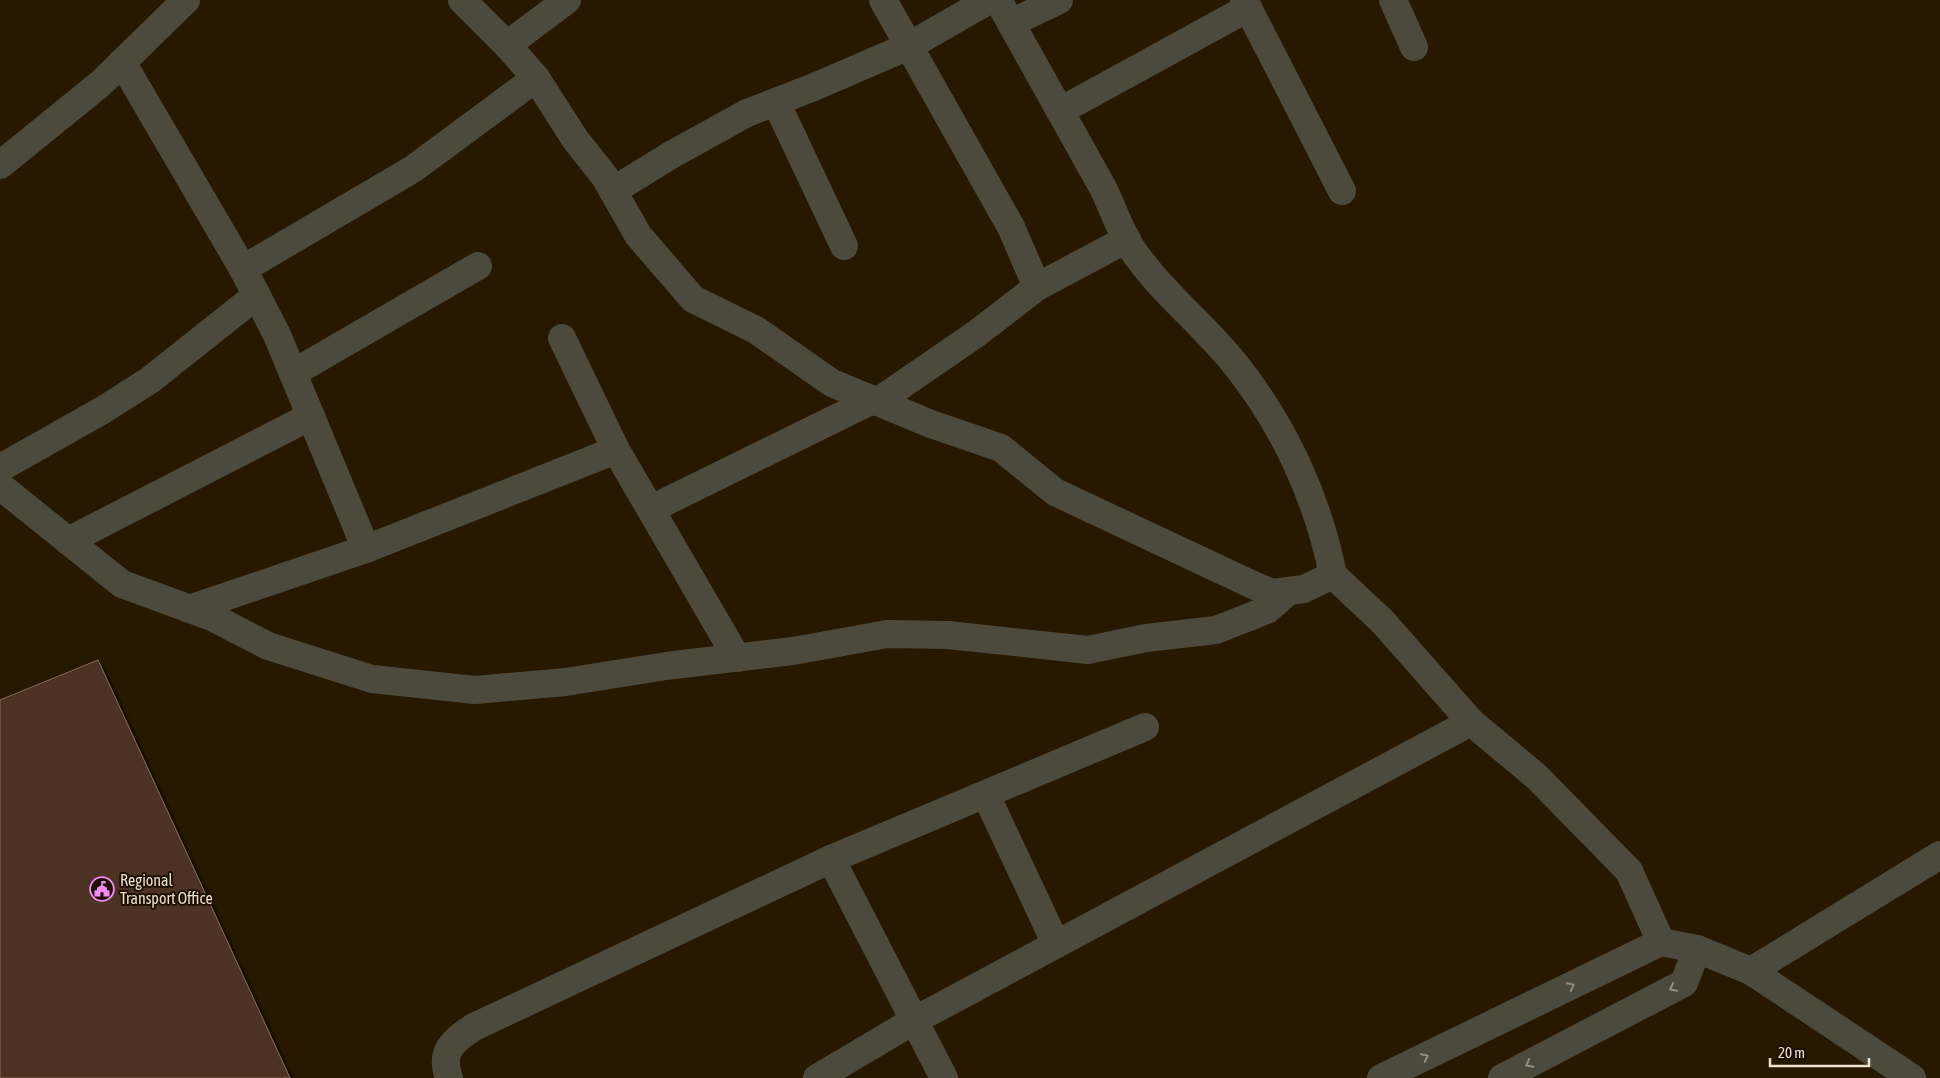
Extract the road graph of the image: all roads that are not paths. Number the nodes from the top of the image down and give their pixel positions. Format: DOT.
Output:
graph roads {
  1 [pos="186,0"];
  2 [pos="462,0"];
  3 [pos="567,0"];
  4 [pos="883,0"];
  5 [pos="989,0"];
  6 [pos="998,0"];
  7 [pos="1059,0"];
  8 [pos="1393,0"];
  9 [pos="1246,4"];
  10 [pos="1011,24"];
  11 [pos="507,44"];
  12 [pos="909,46"];
  13 [pos="1414,47"];
  14 [pos="122,62"];
  15 [pos="536,78"];
  16 [pos="776,102"];
  17 [pos="1060,111"];
  18 [pos="0,165"];
  19 [pos="612,189"];
  20 [pos="1342,191"];
  21 [pos="1127,239"];
  22 [pos="844,246"];
  23 [pos="478,266"];
  24 [pos="243,269"];
  25 [pos="1037,287"];
  26 [pos="257,295"];
  27 [pos="562,338"];
  28 [pos="293,373"];
  29 [pos="875,401"];
  30 [pos="311,416"];
  31 [pos="616,450"];
  32 [pos="0,468"];
  33 [pos="0,486"];
  34 [pos="651,509"];
  35 [pos="68,541"];
  36 [pos="366,549"];
  37 [pos="1333,575"];
  38 [pos="1289,591"];
  39 [pos="189,609"];
  40 [pos="737,658"];
  41 [pos="1471,722"];
  42 [pos="1144,727"];
  43 [pos="986,795"];
  44 [pos="1940,854"];
  45 [pos="831,860"];
  46 [pos="1661,942"];
  47 [pos="1056,944"];
  48 [pos="1697,949"];
  49 [pos="1751,971"];
  50 [pos="915,1020"];
  51 [pos="449,1078"];
  52 [pos="816,1078"];
  53 [pos="944,1078"];
  54 [pos="1381,1078"];
  55 [pos="1502,1078"];
  56 [pos="1912,1078"];
  1 -- 14 [label="street"];
  2 -- 11 [label="street"];
  3 -- 11 [label="street"];
  4 -- 12 [label="street"];
  5 -- 12 [label="street"];
  6 -- 10 [label="street"];
  7 -- 10 [label="street"];
  8 -- 13 [label="street"];
  9 -- 17 [label="street"];
  9 -- 20 [label="street"];
  10 -- 17 [label="street"];
  11 -- 15 [label="street"];
  12 -- 16 [label="street"];
  12 -- 25 [label="street"];
  14 -- 18 [label="street"];
  14 -- 24 [label="street"];
  15 -- 19 [label="street"];
  15 -- 24 [label="street"];
  16 -- 19 [label="street"];
  16 -- 22 [label="street"];
  17 -- 21 [label="street"];
  19 -- 29 [label="street"];
  21 -- 25 [label="street"];
  21 -- 37 [label="street"];
  23 -- 28 [label="street"];
  24 -- 26 [label="street"];
  25 -- 29 [label="street"];
  26 -- 28 [label="street"];
  26 -- 32 [label="street"];
  27 -- 31 [label="street"];
  28 -- 30 [label="street"];
  29 -- 34 [label="street"];
  29 -- 38 [label="street"];
  30 -- 35 [label="street"];
  30 -- 36 [label="street"];
  31 -- 34 [label="street"];
  31 -- 36 [label="street"];
  33 -- 35 [label="street"];
  34 -- 40 [label="street"];
  35 -- 39 [label="street"];
  36 -- 39 [label="street"];
  37 -- 38 [label="street"];
  37 -- 41 [label="street"];
  38 -- 40 [label="street"];
  39 -- 40 [label="street"];
  41 -- 46 [label="street"];
  41 -- 47 [label="street"];
  42 -- 43 [label="street"];
  43 -- 45 [label="street"];
  43 -- 47 [label="street"];
  44 -- 49 [label="street"];
  45 -- 50 [label="street"];
  45 -- 51 [label="street"];
  46 -- 48 [label="street"];
  54 -- 46 [label="street, one-way"];
  47 -- 50 [label="street"];
  48 -- 49 [label="street"];
  48 -- 55 [label="street, one-way"];
  49 -- 56 [label="street"];
  50 -- 52 [label="street"];
  50 -- 53 [label="street"];
}
